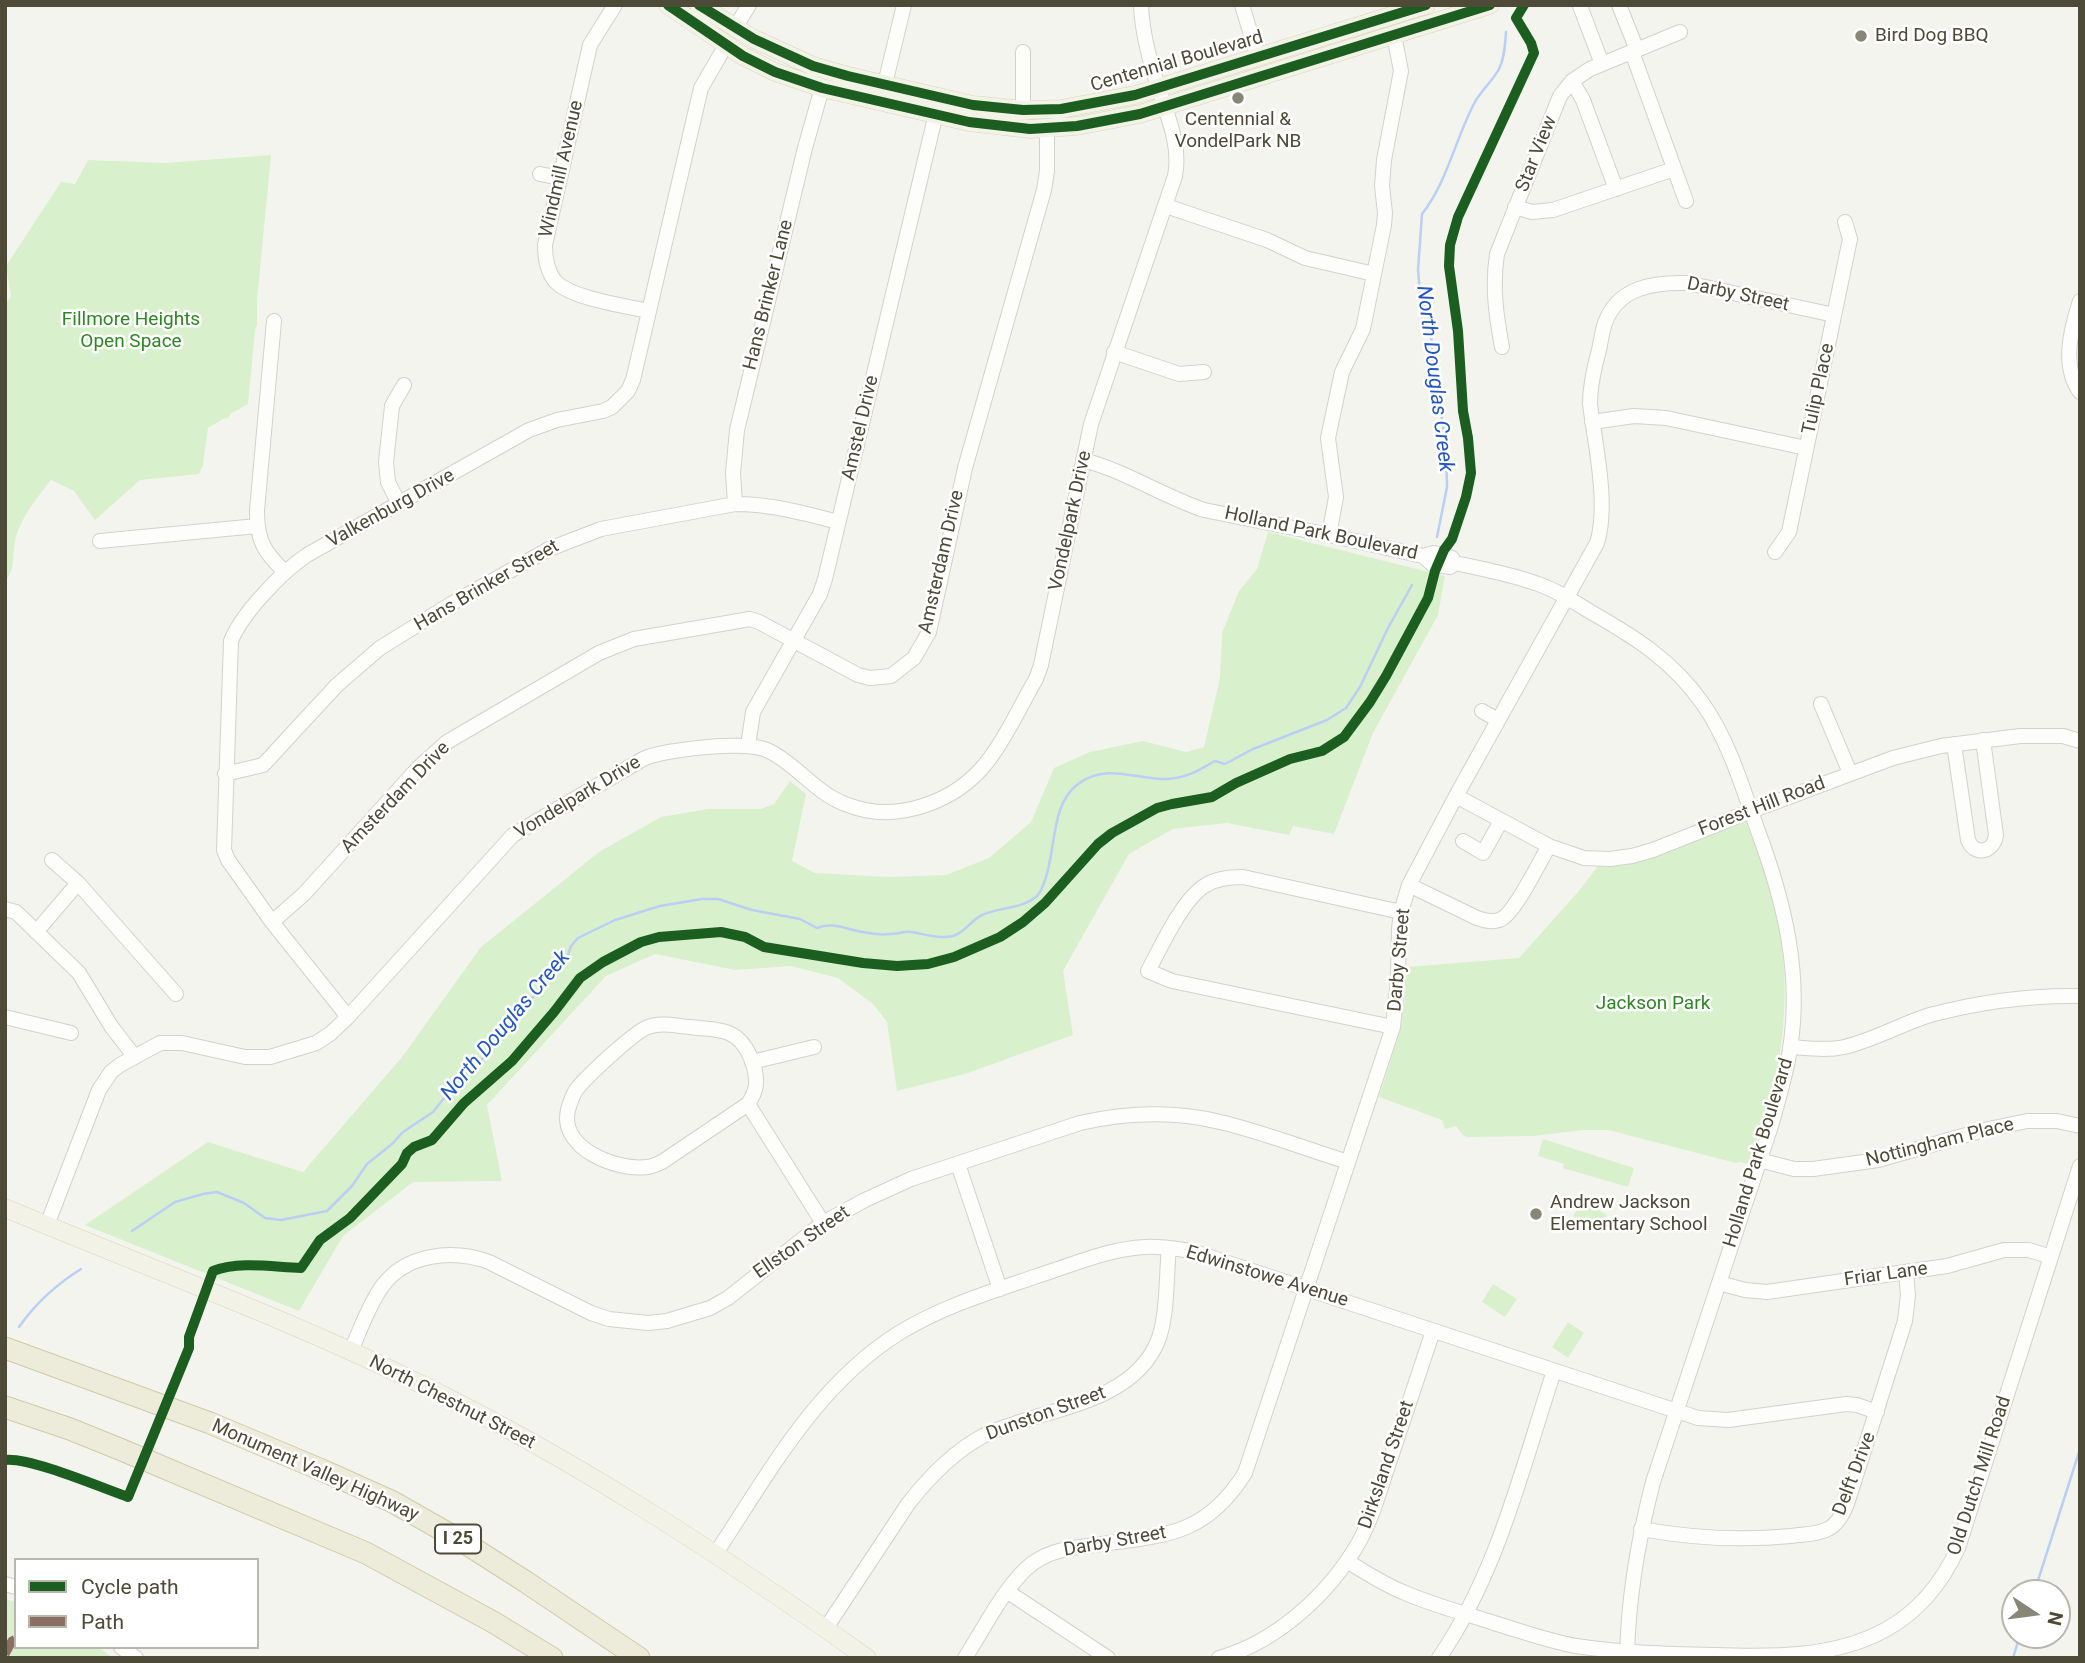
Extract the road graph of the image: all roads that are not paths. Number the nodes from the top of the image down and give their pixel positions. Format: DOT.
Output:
graph roads {
  1 [pos="615,5"];
  2 [pos="668,5"];
  3 [pos="699,5"];
  4 [pos="750,5"];
  5 [pos="904,5"];
  6 [pos="1141,5"];
  7 [pos="1242,5"];
  8 [pos="1426,5"];
  9 [pos="1490,5"];
  10 [pos="1619,5"];
  11 [pos="1580,6"];
  12 [pos="735,28"];
  13 [pos="1680,32"];
  14 [pos="1394,35"];
  15 [pos="726,45"];
  16 [pos="1634,51"];
  17 [pos="1023,52"];
  18 [pos="1258,58"];
  19 [pos="1602,64"];
  20 [pos="1572,81"];
  21 [pos="885,84"];
  22 [pos="822,88"];
  23 [pos="1158,89"];
  24 [pos="941,97"];
  25 [pos="1165,107"];
  26 [pos="1023,110"];
  27 [pos="935,115"];
  28 [pos="1047,128"];
  29 [pos="1674,169"];
  30 [pos="540,174"];
  31 [pos="560,178"];
  32 [pos="1616,189"];
  33 [pos="1686,201"];
  34 [pos="1166,206"];
  35 [pos="1515,207"];
  36 [pos="1845,222"];
  37 [pos="1374,274"];
  38 [pos="2080,301"];
  39 [pos="649,311"];
  40 [pos="1834,315"];
  41 [pos="274,321"];
  42 [pos="1502,347"];
  43 [pos="1115,352"];
  44 [pos="1204,372"];
  45 [pos="404,385"];
  46 [pos="2080,392"];
  47 [pos="1592,422"];
  48 [pos="1806,448"];
  49 [pos="1083,460"];
  50 [pos="399,504"];
  51 [pos="735,504"];
  52 [pos="838,522"];
  53 [pos="257,526"];
  54 [pos="1329,535"];
  55 [pos="100,541"];
  56 [pos="1775,552"];
  57 [pos="285,572"];
  58 [pos="1566,597"];
  59 [pos="795,640"];
  60 [pos="1821,704"];
  61 [pos="1482,711"];
  62 [pos="1498,720"];
  63 [pos="1983,740"];
  64 [pos="2080,741"];
  65 [pos="1954,744"];
  66 [pos="748,746"];
  67 [pos="1850,773"];
  68 [pos="226,774"];
  69 [pos="1456,796"];
  70 [pos="1751,811"];
  71 [pos="1501,821"];
  72 [pos="1463,841"];
  73 [pos="1549,846"];
  74 [pos="52,860"];
  75 [pos="78,883"];
  76 [pos="1409,886"];
  77 [pos="5,909"];
  78 [pos="1401,912"];
  79 [pos="272,922"];
  80 [pos="36,932"];
  81 [pos="176,994"];
  82 [pos="2080,996"];
  83 [pos="5,1017"];
  84 [pos="348,1017"];
  85 [pos="1393,1027"];
  86 [pos="71,1033"];
  87 [pos="814,1047"];
  88 [pos="1790,1047"];
  89 [pos="134,1056"];
  90 [pos="752,1062"];
  91 [pos="748,1104"];
  92 [pos="2080,1126"];
  93 [pos="1759,1160"];
  94 [pos="1348,1162"];
  95 [pos="958,1164"];
  96 [pos="2080,1167"];
  97 [pos="5,1208"];
  98 [pos="823,1223"];
  99 [pos="47,1225"];
  100 [pos="1169,1248"];
  101 [pos="2051,1257"];
  102 [pos="1906,1273"];
  103 [pos="1719,1283"];
  104 [pos="1000,1289"];
  105 [pos="1306,1289"];
  106 [pos="1433,1331"];
  107 [pos="5,1348"];
  108 [pos="351,1351"];
  109 [pos="1554,1371"];
  110 [pos="5,1407"];
  111 [pos="1677,1410"];
  112 [pos="1877,1412"];
  113 [pos="1641,1529"];
  114 [pos="716,1553"];
  115 [pos="1347,1561"];
  116 [pos="1007,1592"];
  117 [pos="1466,1614"];
  118 [pos="826,1628"];
  119 [pos="1627,1655"];
  120 [pos="552,1658"];
  121 [pos="639,1658"];
  122 [pos="867,1658"];
  123 [pos="965,1658"];
  124 [pos="1108,1658"];
  125 [pos="1219,1658"];
  126 [pos="1439,1658"];
  1 -- 31 [label="street, Windmill Avenue"];
  2 -- 15 [label="main road, Centennial Boulevard"];
  3 -- 12 [label="main road, Centennial Boulevard"];
  4 -- 12 [label="street"];
  5 -- 21 [label="street"];
  6 -- 23 [label="street, Vondelpark Drive"];
  7 -- 18 [label="street"];
  8 -- 18 [label="main road, Centennial Boulevard"];
  9 -- 14 [label="main road, Centennial Boulevard"];
  10 -- 16 [label="street"];
  11 -- 19 [label="street"];
  12 -- 21 [label="main road, Centennial Boulevard"];
  13 -- 16 [label="street, Star View"];
  14 -- 25 [label="main road, Centennial Boulevard"];
  14 -- 37 [label="street"];
  15 -- 22 [label="main road, Centennial Boulevard"];
  15 -- 39 [label="street, Valkenburg Drive"];
  16 -- 19 [label="street, Star View"];
  16 -- 29 [label="street"];
  17 -- 26 [label="street"];
  18 -- 23 [label="main road, Centennial Boulevard"];
  19 -- 20 [label="street, Star View"];
  20 -- 32 [label="street"];
  20 -- 35 [label="street, Star View"];
  21 -- 24 [label="main road, Centennial Boulevard"];
  22 -- 27 [label="main road, Centennial Boulevard"];
  22 -- 51 [label="street, Hans Brinker Lane"];
  23 -- 25 [label="street, Vondelpark Drive"];
  23 -- 26 [label="main road, Centennial Boulevard"];
  24 -- 26 [label="main road, Centennial Boulevard"];
  24 -- 27 [label="street, Amstel Drive"];
  25 -- 28 [label="main road, Centennial Boulevard"];
  25 -- 34 [label="street, Vondelpark Drive"];
  27 -- 28 [label="main road, Centennial Boulevard"];
  27 -- 52 [label="street, Amstel Drive"];
  28 -- 59 [label="street, Amsterdam Drive"];
  29 -- 32 [label="street"];
  29 -- 33 [label="street"];
  30 -- 31 [label="street"];
  31 -- 39 [label="street, Windmill Avenue"];
  32 -- 35 [label="street"];
  34 -- 37 [label="street"];
  34 -- 43 [label="street, Vondelpark Drive"];
  35 -- 42 [label="street, Star View"];
  36 -- 40 [label="street, Tulip Place"];
  37 -- 54 [label="street"];
  38 -- 46 [label="street"];
  39 -- 50 [label="street, Valkenburg Drive"];
  40 -- 47 [label="street, Darby Street"];
  40 -- 48 [label="street, Tulip Place"];
  41 -- 53 [label="street"];
  43 -- 44 [label="street"];
  43 -- 49 [label="street, Vondelpark Drive"];
  45 -- 50 [label="street"];
  47 -- 48 [label="street"];
  47 -- 58 [label="street, Darby Street"];
  48 -- 56 [label="street, Tulip Place"];
  49 -- 54 [label="street, Holland Park Boulevard"];
  49 -- 66 [label="street, Vondelpark Drive"];
  50 -- 57 [label="street, Valkenburg Drive"];
  51 -- 52 [label="street, Hans Brinker Street"];
  51 -- 68 [label="street, Hans Brinker Street"];
  52 -- 59 [label="street, Amstel Drive"];
  53 -- 55 [label="street"];
  53 -- 57 [label="street"];
  54 -- 58 [label="street, Holland Park Boulevard"];
  57 -- 68 [label="street, Valkenburg Drive"];
  58 -- 62 [label="street, Darby Street"];
  58 -- 70 [label="street, Holland Park Boulevard"];
  59 -- 66 [label="street, Amstel Drive"];
  59 -- 79 [label="street, Amsterdam Drive"];
  60 -- 67 [label="street"];
  61 -- 62 [label="street"];
  62 -- 69 [label="street, Darby Street"];
  63 -- 64 [label="street, Forest Hill Road"];
  63 -- 65 [label="street, Forest Hill Road"];
  63 -- 65 [label="street"];
  65 -- 67 [label="street, Forest Hill Road"];
  66 -- 84 [label="street, Vondelpark Drive"];
  67 -- 70 [label="street, Forest Hill Road"];
  68 -- 79 [label="street, Valkenburg Drive"];
  69 -- 71 [label="street, Forest Hill Road"];
  69 -- 76 [label="street, Darby Street"];
  70 -- 73 [label="street, Forest Hill Road"];
  70 -- 88 [label="street, Holland Park Boulevard"];
  71 -- 72 [label="street"];
  71 -- 73 [label="street, Forest Hill Road"];
  73 -- 76 [label="street"];
  74 -- 75 [label="street"];
  75 -- 80 [label="street"];
  75 -- 81 [label="street"];
  76 -- 78 [label="street, Darby Street"];
  77 -- 80 [label="street"];
  78 -- 85 [label="street, Darby Street"];
  78 -- 85 [label="street"];
  79 -- 84 [label="street, Valkenburg Drive"];
  80 -- 89 [label="street"];
  82 -- 88 [label="street"];
  83 -- 86 [label="street"];
  84 -- 89 [label="street, Vondelpark Drive"];
  85 -- 94 [label="street, Darby Street"];
  87 -- 90 [label="street"];
  88 -- 93 [label="street, Holland Park Boulevard"];
  89 -- 99 [label="street, Vondelpark Drive"];
  90 -- 91 [label="street"];
  90 -- 91 [label="street"];
  91 -- 98 [label="street"];
  92 -- 93 [label="street, Nottingham Place"];
  93 -- 103 [label="street, Holland Park Boulevard"];
  94 -- 95 [label="street, Ellston Street"];
  94 -- 105 [label="street, Darby Street"];
  95 -- 98 [label="street, Ellston Street"];
  95 -- 104 [label="street"];
  96 -- 101 [label="street, Old Dutch Mill Road"];
  97 -- 99 [label="main road, North Chestnut Street"];
  98 -- 108 [label="street, Ellston Street"];
  99 -- 108 [label="main road, North Chestnut Street"];
  100 -- 104 [label="street, Edwinstowe Avenue"];
  100 -- 105 [label="street, Edwinstowe Avenue"];
  100 -- 118 [label="street, Dunston Street"];
  101 -- 102 [label="street, Friar Lane"];
  101 -- 119 [label="street, Old Dutch Mill Road"];
  102 -- 103 [label="street, Friar Lane"];
  102 -- 112 [label="street, Delft Drive"];
  103 -- 111 [label="street, Holland Park Boulevard"];
  104 -- 114 [label="street, Edwinstowe Avenue"];
  105 -- 106 [label="street, Edwinstowe Avenue"];
  105 -- 116 [label="street, Darby Street"];
  106 -- 109 [label="street, Edwinstowe Avenue"];
  106 -- 115 [label="street, Dirksland Street"];
  107 -- 121 [label="highway, Monument Valley Highway / I 25"];
  108 -- 114 [label="main road, North Chestnut Street"];
  109 -- 111 [label="street, Edwinstowe Avenue"];
  109 -- 117 [label="street"];
  110 -- 120 [label="highway"];
  111 -- 112 [label="street, Edwinstowe Avenue"];
  111 -- 113 [label="street, Holland Park Boulevard"];
  112 -- 113 [label="street, Delft Drive"];
  113 -- 119 [label="street, Holland Park Boulevard"];
  114 -- 118 [label="main road, North Chestnut Street"];
  115 -- 117 [label="street, Old Dutch Mill Road"];
  115 -- 125 [label="street, Dirksland Street"];
  116 -- 123 [label="street, Darby Street"];
  116 -- 124 [label="street"];
  117 -- 119 [label="street, Old Dutch Mill Road"];
  117 -- 126 [label="street"];
  118 -- 122 [label="main road, North Chestnut Street"];
}
